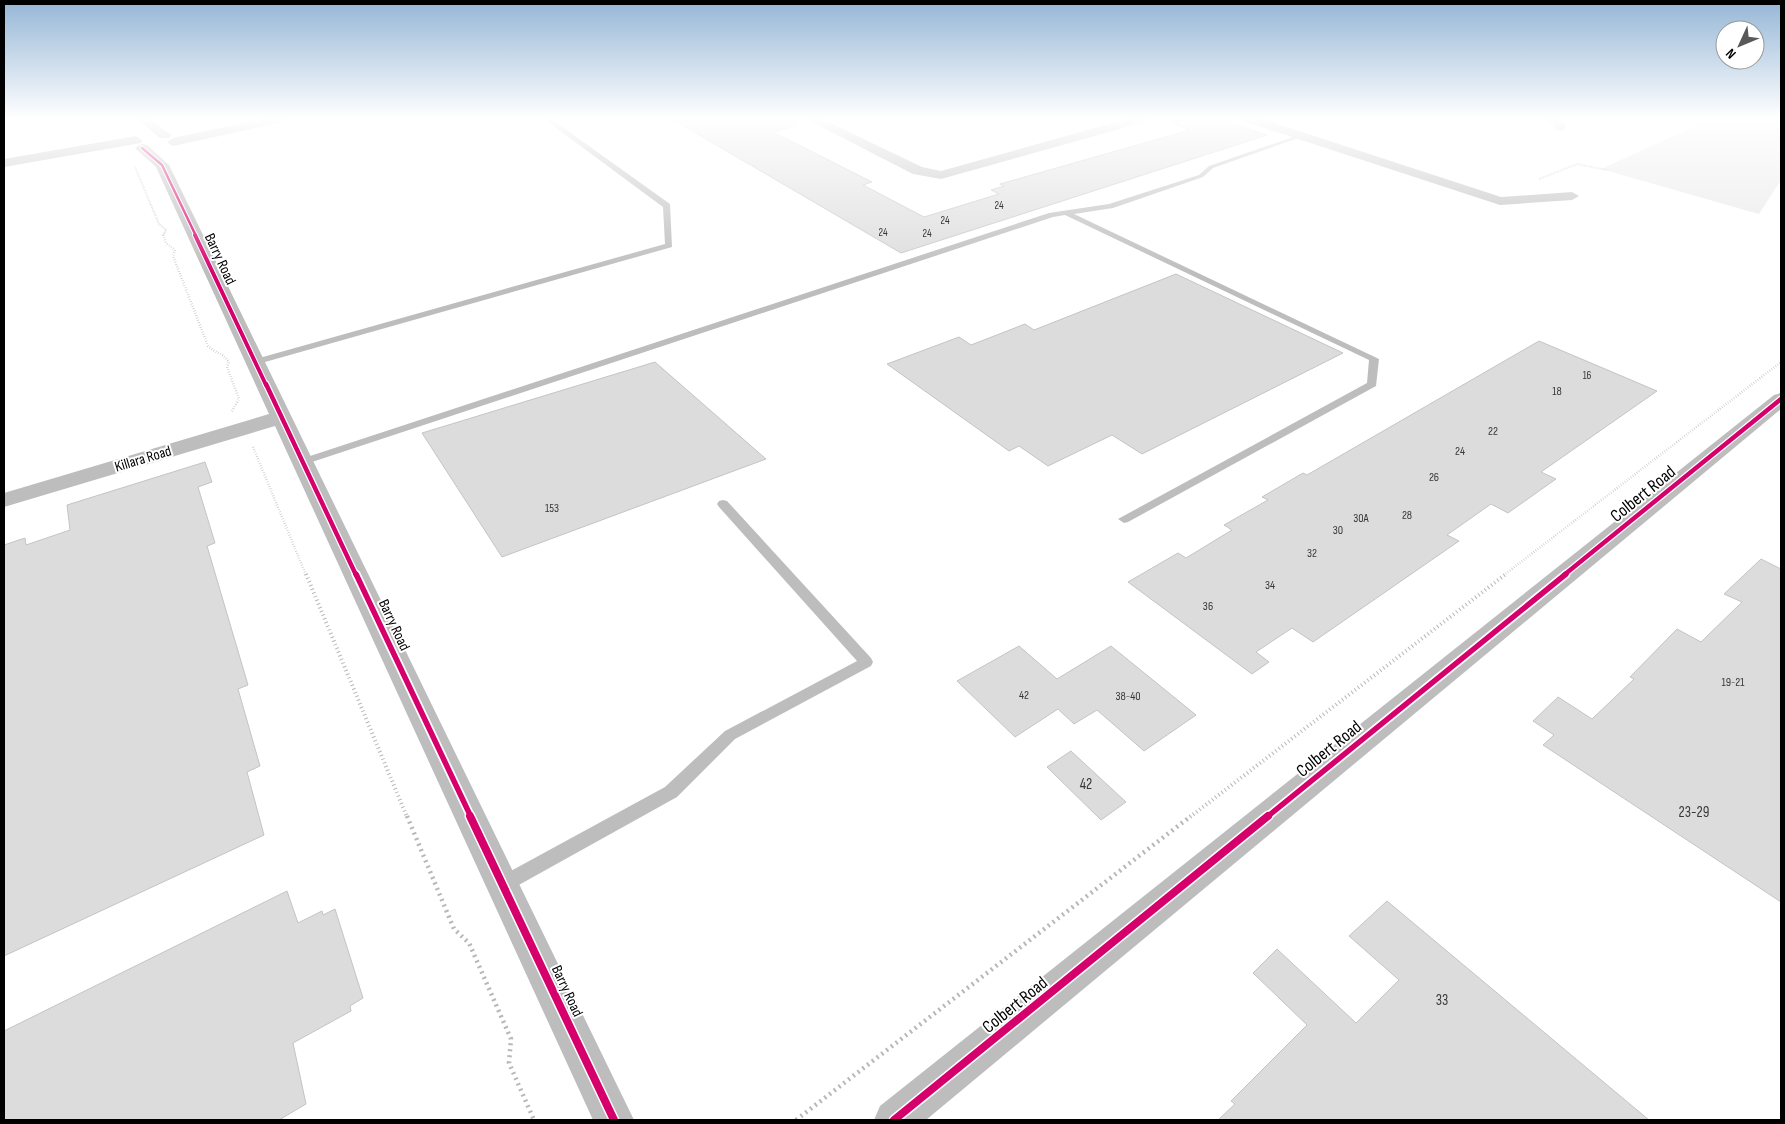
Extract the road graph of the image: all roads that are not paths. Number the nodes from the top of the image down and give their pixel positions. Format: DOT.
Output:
graph roads {
  1 [pos="167,170"];
  2 [pos="617,170"];
  3 [pos="920,170"];
  4 [pos="957,170"];
  5 [pos="1208,170"];
  6 [pos="1406,170"];
  7 [pos="1572,196"];
  8 [pos="1066,212"];
  9 [pos="255,362"];
  10 [pos="1781,400"];
  11 [pos="282,417"];
  12 [pos="302,462"];
  13 [pos="4,500"];
  14 [pos="723,504"];
  15 [pos="1124,519"];
  16 [pos="502,885"];
  17 [pos="614,1120"];
  18 [pos="894,1120"];
  1 -- 9 [label="street, Barry Road"];
  2 -- 9 [label="lane"];
  3 -- 4 [label="street"];
  5 -- 8 [label="lane"];
  6 -- 7 [label="street"];
  8 -- 12 [label="lane"];
  8 -- 15 [label="lane"];
  9 -- 11 [label="street, Barry Road"];
  10 -- 18 [label="street, Colbert Road"];
  11 -- 12 [label="street, Barry Road"];
  11 -- 13 [label="street, Killara Road"];
  12 -- 16 [label="street, Barry Road"];
  14 -- 16 [label="lane"];
  16 -- 17 [label="street, Barry Road"];
}
